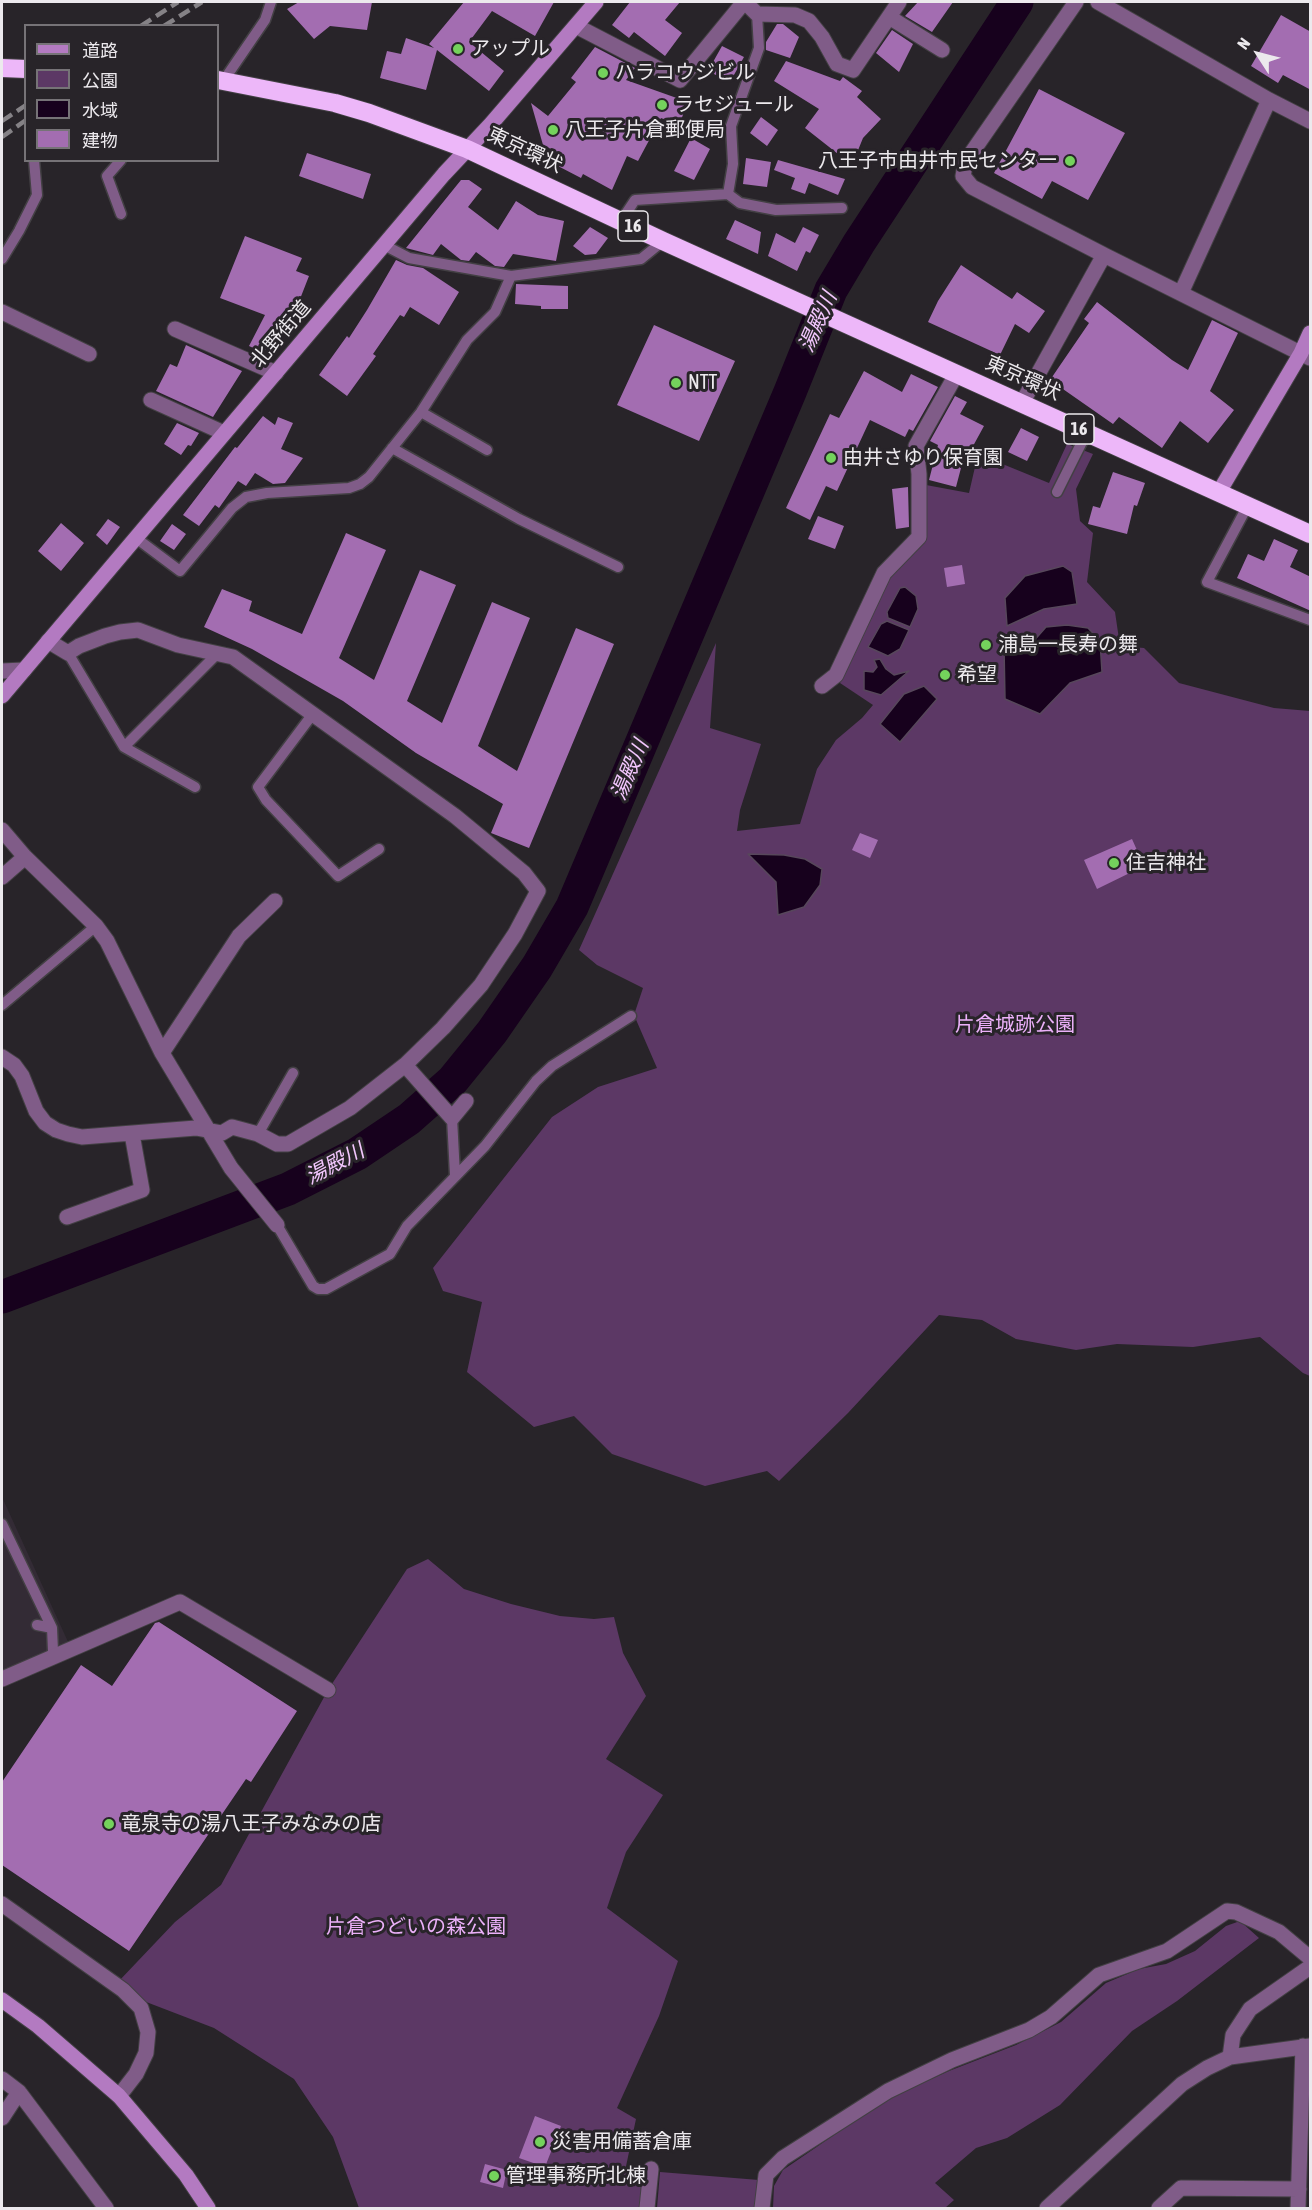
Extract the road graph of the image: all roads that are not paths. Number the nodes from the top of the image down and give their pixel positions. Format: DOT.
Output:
graph roads {
  1 [pos="272,2"];
  2 [pos="596,2"];
  3 [pos="744,2"];
  4 [pos="899,2"];
  5 [pos="1076,2"];
  6 [pos="1098,2"];
  7 [pos="757,14"];
  8 [pos="889,17"];
  9 [pos="576,26"];
  10 [pos="942,50"];
  11 [pos="2,68"];
  12 [pos="24,69"];
  13 [pos="220,81"];
  14 [pos="1269,100"];
  15 [pos="1311,121"];
  16 [pos="467,149"];
  17 [pos="34,162"];
  18 [pos="119,162"];
  19 [pos="728,194"];
  20 [pos="842,208"];
  21 [pos="121,214"];
  22 [pos="621,221"];
  23 [pos="663,241"];
  24 [pos="384,245"];
  25 [pos="1104,255"];
  26 [pos="2,259"];
  27 [pos="511,276"];
  28 [pos="1181,293"];
  29 [pos="2,312"];
  30 [pos="175,329"];
  31 [pos="1311,333"];
  32 [pos="89,354"];
  33 [pos="1306,355"];
  34 [pos="276,373"];
  35 [pos="957,373"];
  36 [pos="151,400"];
  37 [pos="1022,403"];
  38 [pos="421,412"];
  39 [pos="1087,432"];
  40 [pos="224,433"];
  41 [pos="392,447"];
  42 [pos="487,450"];
  43 [pos="1057,492"];
  44 [pos="1219,492"];
  45 [pos="1248,505"];
  46 [pos="1311,534"];
  47 [pos="136,538"];
  48 [pos="618,567"];
  49 [pos="1311,620"];
  50 [pos="48,641"];
  51 [pos="68,653"];
  52 [pos="217,654"];
  53 [pos="24,670"];
  54 [pos="2,671"];
  55 [pos="822,686"];
  56 [pos="2,696"];
  57 [pos="312,716"];
  58 [pos="124,747"];
  59 [pos="195,788"];
  60 [pos="2,830"];
  61 [pos="379,849"];
  62 [pos="25,857"];
  63 [pos="2,877"];
  64 [pos="275,901"];
  65 [pos="96,926"];
  66 [pos="2,1005"];
  67 [pos="631,1016"];
  68 [pos="162,1053"];
  69 [pos="2,1057"];
  70 [pos="407,1067"];
  71 [pos="293,1073"];
  72 [pos="466,1101"];
  73 [pos="450,1116"];
  74 [pos="209,1131"];
  75 [pos="132,1134"];
  76 [pos="258,1134"];
  77 [pos="455,1175"];
  78 [pos="67,1217"];
  79 [pos="276,1223"];
  80 [pos="2,1524"];
  81 [pos="37,1625"];
  82 [pos="52,1628"];
  83 [pos="51,1658"];
  84 [pos="2,1679"];
  85 [pos="328,1690"];
  86 [pos="2,1904"];
  87 [pos="1311,1958"];
  88 [pos="1311,1966"];
  89 [pos="2,2000"];
  90 [pos="1307,2046"];
  91 [pos="1230,2057"];
  92 [pos="2,2079"];
  93 [pos="20,2092"];
  94 [pos="118,2096"];
  95 [pos="2,2118"];
  96 [pos="651,2169"];
  97 [pos="1299,2189"];
  98 [pos="106,2208"];
  99 [pos="208,2208"];
  100 [pos="647,2208"];
  101 [pos="762,2208"];
  102 [pos="1047,2208"];
  103 [pos="1159,2208"];
  104 [pos="1298,2208"];
  1 -- 13 [label="lane"];
  2 -- 9 [label="main road, 北野街道"];
  3 -- 7 [label="street"];
  3 -- 9 [label="street"];
  4 -- 8 [label="street"];
  5 -- 25 [label="street"];
  6 -- 14 [label="street"];
  7 -- 8 [label="street"];
  7 -- 19 [label="lane"];
  8 -- 10 [label="street"];
  9 -- 16 [label="main road, 北野街道"];
  11 -- 12 [label="highway"];
  13 -- 16 [label="highway, 東京環状 / 16"];
  14 -- 15 [label="street"];
  14 -- 28 [label="street"];
  16 -- 22 [label="highway, 東京環状 / 16"];
  16 -- 24 [label="main road, 北野街道"];
  17 -- 26 [label="lane"];
  18 -- 21 [label="lane"];
  19 -- 20 [label="lane"];
  19 -- 22 [label="lane"];
  22 -- 23 [label="highway, 東京環状 / 16"];
  23 -- 27 [label="lane"];
  23 -- 35 [label="highway, 東京環状 / 16"];
  24 -- 27 [label="lane"];
  24 -- 34 [label="main road, 北野街道"];
  25 -- 28 [label="street"];
  25 -- 37 [label="street"];
  27 -- 38 [label="lane"];
  28 -- 33 [label="street"];
  29 -- 32 [label="street"];
  30 -- 34 [label="street"];
  31 -- 33 [label="main road"];
  33 -- 44 [label="main road"];
  34 -- 40 [label="main road, 北野街道"];
  35 -- 37 [label="highway, 東京環状 / 16"];
  35 -- 55 [label="street"];
  36 -- 40 [label="street"];
  37 -- 39 [label="highway, 東京環状 / 16"];
  38 -- 41 [label="lane"];
  38 -- 42 [label="lane"];
  39 -- 43 [label="lane"];
  39 -- 44 [label="highway, 東京環状 / 16"];
  40 -- 47 [label="main road, 北野街道"];
  41 -- 47 [label="lane"];
  41 -- 48 [label="lane"];
  44 -- 45 [label="highway, 東京環状 / 16"];
  45 -- 46 [label="highway, 東京環状 / 16"];
  45 -- 49 [label="lane"];
  47 -- 50 [label="main road, 北野街道"];
  50 -- 51 [label="street"];
  50 -- 53 [label="main road, 北野街道"];
  51 -- 52 [label="street"];
  51 -- 58 [label="lane"];
  52 -- 57 [label="street"];
  52 -- 58 [label="lane"];
  53 -- 54 [label="street"];
  53 -- 56 [label="main road, 北野街道"];
  57 -- 61 [label="lane"];
  57 -- 70 [label="street"];
  58 -- 59 [label="lane"];
  60 -- 62 [label="street"];
  62 -- 63 [label="street"];
  62 -- 65 [label="street"];
  64 -- 68 [label="street"];
  65 -- 66 [label="lane"];
  65 -- 68 [label="street"];
  67 -- 77 [label="lane"];
  68 -- 74 [label="street"];
  69 -- 75 [label="street"];
  70 -- 73 [label="street"];
  70 -- 76 [label="street"];
  71 -- 76 [label="lane"];
  72 -- 73 [label="street"];
  73 -- 77 [label="lane"];
  74 -- 75 [label="street"];
  74 -- 76 [label="street"];
  74 -- 79 [label="street"];
  75 -- 78 [label="street"];
  77 -- 79 [label="lane"];
  80 -- 82 [label="lane"];
  81 -- 82 [label="lane"];
  82 -- 83 [label="lane"];
  83 -- 84 [label="street"];
  83 -- 85 [label="street"];
  86 -- 94 [label="street"];
  87 -- 101 [label="street"];
  88 -- 91 [label="street"];
  89 -- 94 [label="main road"];
  90 -- 91 [label="street"];
  90 -- 97 [label="street"];
  91 -- 102 [label="street"];
  92 -- 93 [label="street"];
  93 -- 95 [label="street"];
  93 -- 98 [label="street"];
  94 -- 99 [label="main road"];
  96 -- 100 [label="street"];
  97 -- 103 [label="street"];
  97 -- 104 [label="street"];
}
